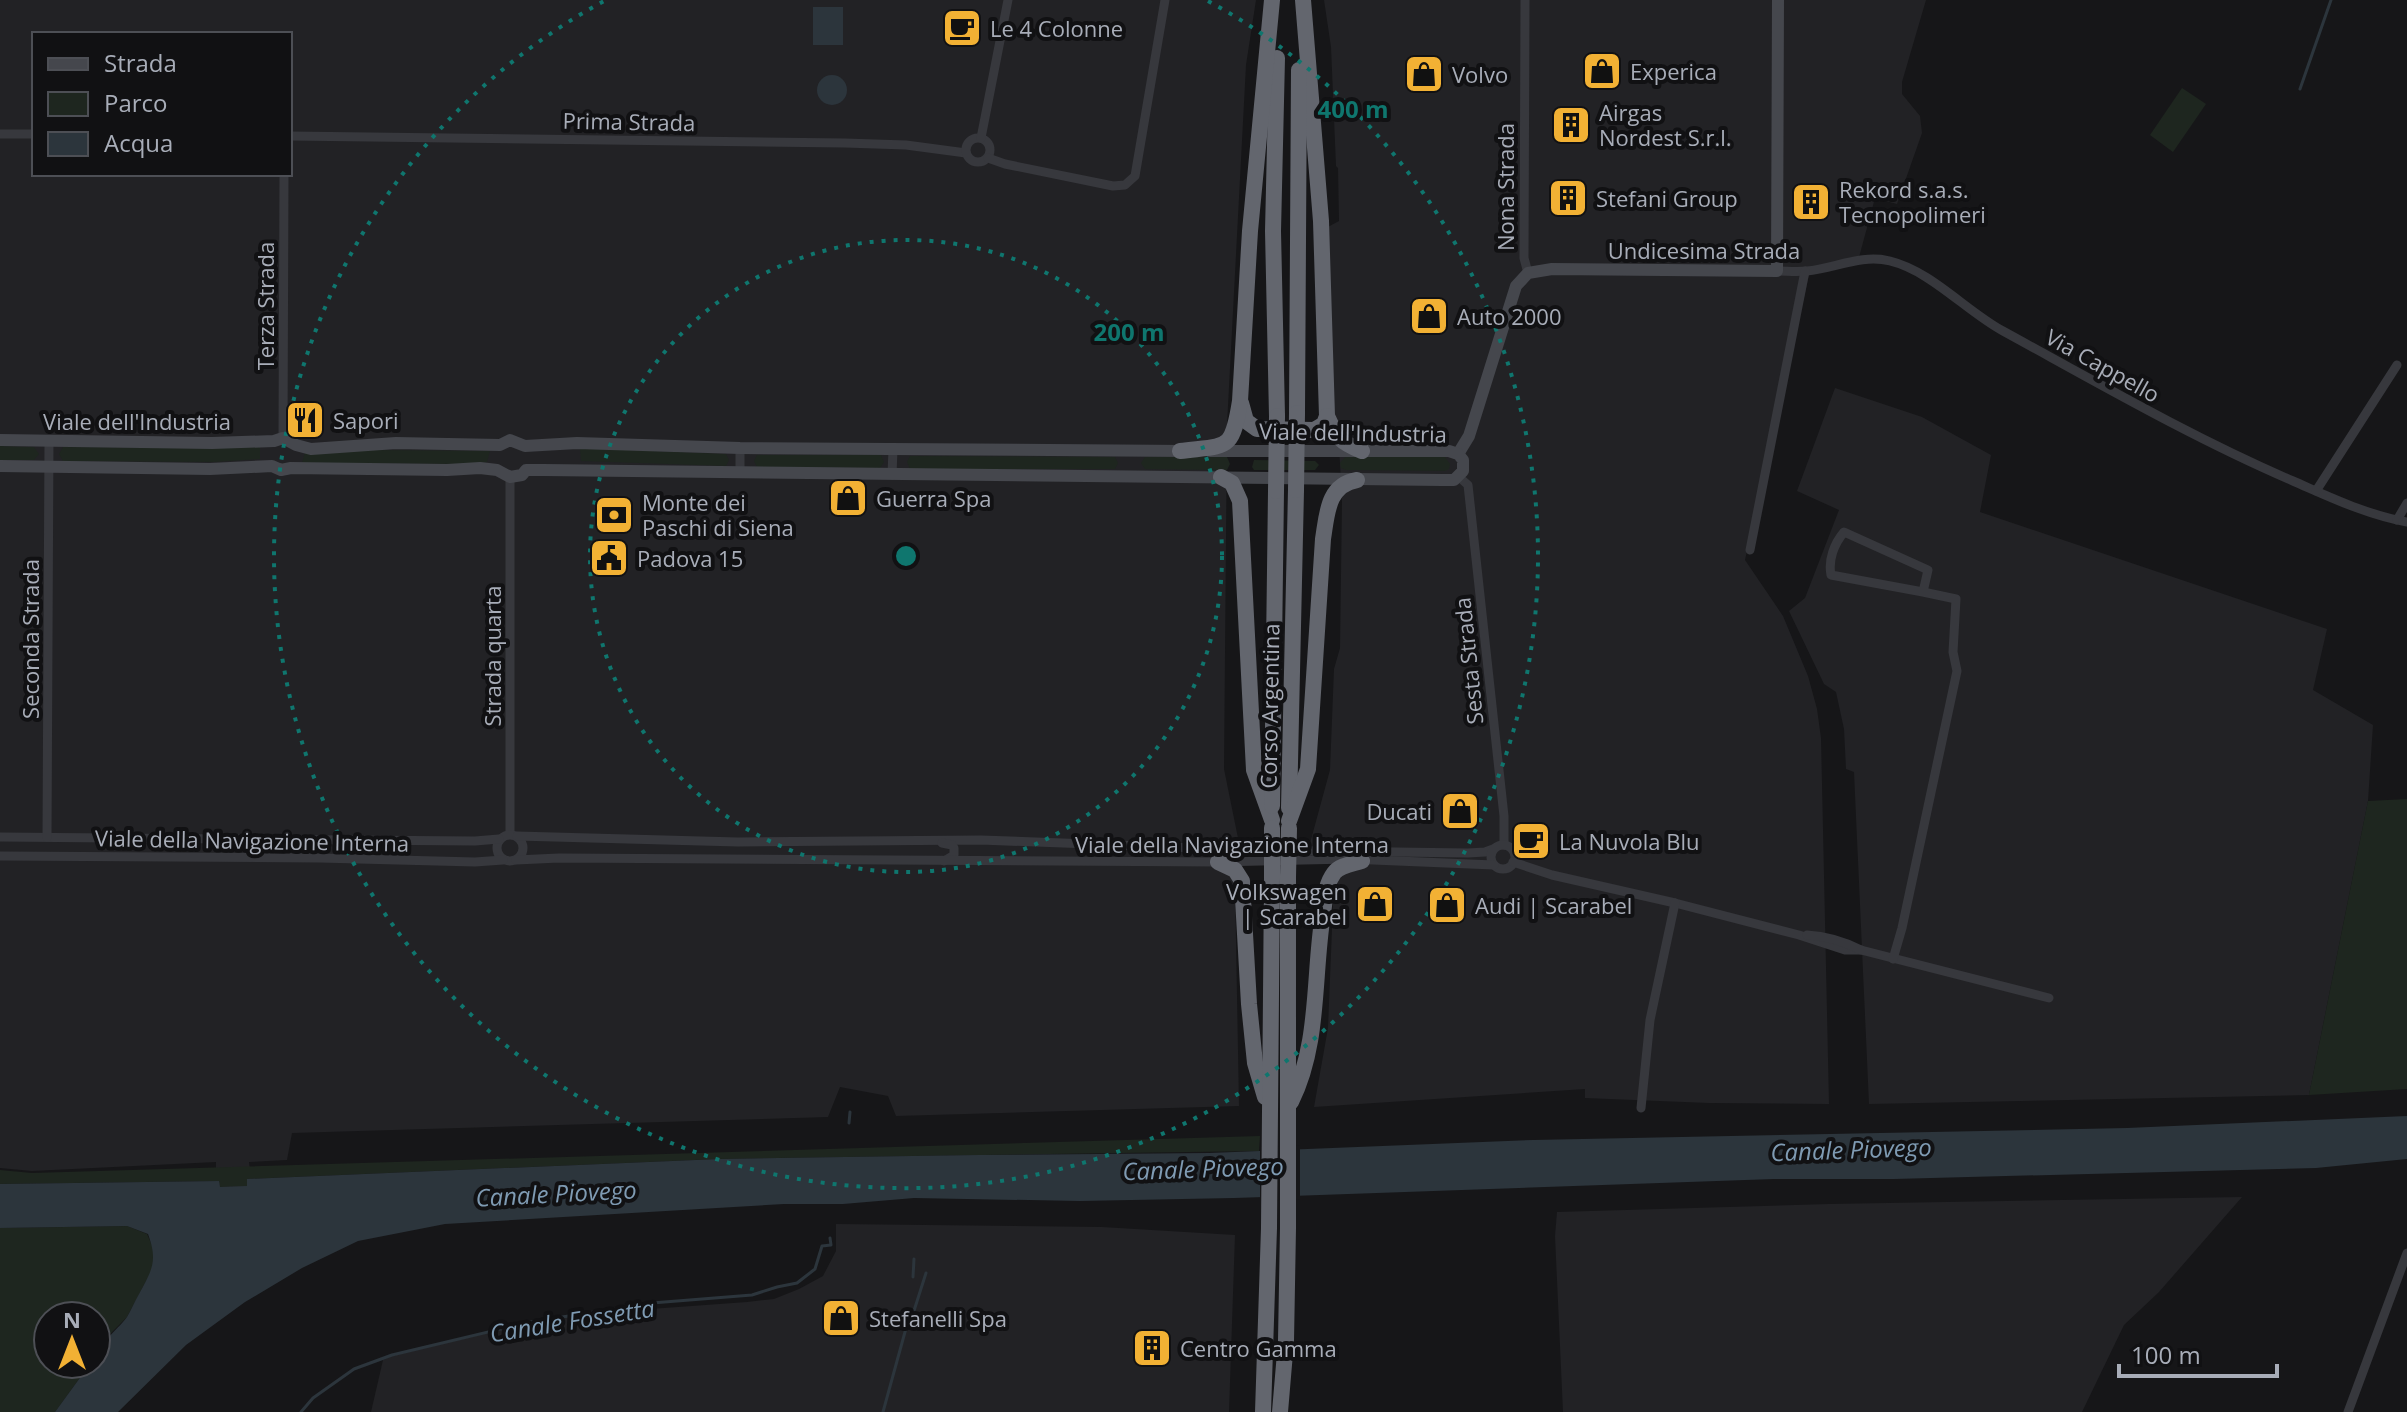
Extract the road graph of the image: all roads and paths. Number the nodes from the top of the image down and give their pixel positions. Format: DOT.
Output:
graph roads {
  1 [pos="1008,0"];
  2 [pos="1165,0"];
  3 [pos="1274,0"];
  4 [pos="1302,0"];
  5 [pos="1525,0"];
  6 [pos="1778,0"];
  7 [pos="0,134"];
  8 [pos="32,134"];
  9 [pos="292,136"];
  10 [pos="981,138"];
  11 [pos="966,153"];
  12 [pos="988,158"];
  13 [pos="284,176"];
  14 [pos="1879,258"];
  15 [pos="1777,271"];
  16 [pos="1805,271"];
  17 [pos="1528,273"];
  18 [pos="2397,365"];
  19 [pos="1240,401"];
  20 [pos="1327,416"];
  21 [pos="0,440"];
  22 [pos="49,440"];
  23 [pos="278,440"];
  24 [pos="296,445"];
  25 [pos="500,445"];
  26 [pos="525,446"];
  27 [pos="740,448"];
  28 [pos="893,449"];
  29 [pos="1180,451"];
  30 [pos="1362,451"];
  31 [pos="1458,454"];
  32 [pos="0,466"];
  33 [pos="272,466"];
  34 [pos="49,467"];
  35 [pos="291,468"];
  36 [pos="497,470"];
  37 [pos="526,470"];
  38 [pos="740,473"];
  39 [pos="892,475"];
  40 [pos="510,477"];
  41 [pos="1221,477"];
  42 [pos="1459,477"];
  43 [pos="1357,480"];
  44 [pos="2316,491"];
  45 [pos="2407,503"];
  46 [pos="2402,521"];
  47 [pos="1750,550"];
  48 [pos="1923,592"];
  49 [pos="1280,824"];
  50 [pos="514,835"];
  51 [pos="0,837"];
  52 [pos="47,837"];
  53 [pos="499,839"];
  54 [pos="738,842"];
  55 [pos="937,842"];
  56 [pos="987,842"];
  57 [pos="1504,845"];
  58 [pos="1493,849"];
  59 [pos="0,856"];
  60 [pos="738,859"];
  61 [pos="503,860"];
  62 [pos="516,860"];
  63 [pos="944,861"];
  64 [pos="970,861"];
  65 [pos="1362,861"];
  66 [pos="1218,862"];
  67 [pos="1513,862"];
  68 [pos="1494,865"];
  69 [pos="1280,878"];
  70 [pos="1675,903"];
  71 [pos="1893,959"];
  72 [pos="2049,998"];
  73 [pos="1641,1108"];
  74 [pos="1289,1113"];
  75 [pos="1270,1117"];
  76 [pos="2407,1253"];
  77 [pos="1263,1412"];
  78 [pos="1281,1412"];
  79 [pos="2348,1412"];
  1 -- 10 [label="street"];
  2 -- 12 [label="street, Prima Strada"];
  3 -- 19 [label="highway"];
  3 -- 49 [label="highway, Corso Argentina, bridge"];
  4 -- 20 [label="highway"];
  4 -- 49 [label="highway, Corso Argentina, bridge"];
  5 -- 17 [label="street, Nona Strada"];
  6 -- 15 [label="street"];
  7 -- 8 [label="street"];
  9 -- 11 [label="street, Prima Strada"];
  10 -- 11 [label="street"];
  10 -- 12 [label="street"];
  11 -- 12 [label="street, Prima Strada"];
  13 -- 23 [label="street, Terza Strada"];
  14 -- 16 [label="street, Undicesima Strada"];
  14 -- 44 [label="street, Via Cappello"];
  15 -- 16 [label="street, Undicesima Strada"];
  15 -- 17 [label="street, Undicesima Strada"];
  16 -- 47 [label="street"];
  17 -- 31 [label="street, Nona Strada"];
  18 -- 44 [label="street"];
  19 -- 20 [label="highway"];
  19 -- 29 [label="highway"];
  20 -- 30 [label="highway"];
  21 -- 22 [label="street, Viale dell'Industria"];
  22 -- 23 [label="street, Viale dell'Industria"];
  22 -- 34 [label="street, Seconda Strada"];
  23 -- 24 [label="street, Viale dell'Industria"];
  23 -- 33 [label="street"];
  24 -- 25 [label="street, Viale dell'Industria"];
  24 -- 35 [label="street"];
  25 -- 26 [label="street, Viale dell'Industria"];
  25 -- 36 [label="street"];
  26 -- 27 [label="street, Viale dell'Industria"];
  26 -- 37 [label="street"];
  27 -- 28 [label="street, Viale dell'Industria"];
  27 -- 38 [label="street"];
  28 -- 29 [label="street, Viale dell'Industria"];
  28 -- 39 [label="street"];
  29 -- 30 [label="street, Viale dell'Industria"];
  30 -- 31 [label="street, Viale dell'Industria"];
  31 -- 42 [label="street, Viale dell'Industria"];
  32 -- 34 [label="street, Viale dell'Industria"];
  33 -- 34 [label="street, Viale dell'Industria"];
  33 -- 35 [label="street, Viale dell'Industria"];
  34 -- 52 [label="street, Seconda Strada"];
  35 -- 36 [label="street, Viale dell'Industria"];
  36 -- 40 [label="street, Viale dell'Industria"];
  37 -- 38 [label="street, Viale dell'Industria"];
  37 -- 40 [label="street, Viale dell'Industria"];
  38 -- 39 [label="street, Viale dell'Industria"];
  39 -- 41 [label="street, Viale dell'Industria"];
  40 -- 50 [label="street, Strada quarta"];
  41 -- 43 [label="street, Viale dell'Industria"];
  41 -- 49 [label="highway"];
  42 -- 43 [label="street, Viale dell'Industria"];
  42 -- 57 [label="street, Sesta Strada"];
  43 -- 49 [label="highway"];
  44 -- 46 [label="street, Via Cappello"];
  45 -- 46 [label="street"];
  48 -- 48 [label="street"];
  48 -- 71 [label="street"];
  49 -- 69 [label="highway, Corso Argentina, bridge"];
  50 -- 53 [label="street, Viale della Navigazione Interna"];
  50 -- 54 [label="street, Viale della Navigazione Interna"];
  50 -- 62 [label="street"];
  51 -- 52 [label="street, Viale della Navigazione Interna"];
  52 -- 53 [label="street, Viale della Navigazione Interna"];
  53 -- 61 [label="street"];
  54 -- 55 [label="street, Viale della Navigazione Interna"];
  54 -- 60 [label="street"];
  55 -- 56 [label="street, Viale della Navigazione Interna"];
  55 -- 63 [label="street"];
  56 -- 58 [label="street, Viale della Navigazione Interna"];
  56 -- 64 [label="street"];
  57 -- 58 [label="street, Viale della Navigazione Interna"];
  57 -- 67 [label="street"];
  58 -- 68 [label="street"];
  59 -- 61 [label="street, Viale della Navigazione Interna"];
  60 -- 62 [label="street, Viale della Navigazione Interna"];
  60 -- 63 [label="street, Viale della Navigazione Interna"];
  61 -- 62 [label="street, Viale della Navigazione Interna"];
  63 -- 64 [label="street, Viale della Navigazione Interna"];
  64 -- 66 [label="street, Viale della Navigazione Interna"];
  65 -- 66 [label="street, Viale della Navigazione Interna"];
  65 -- 68 [label="street, Viale della Navigazione Interna"];
  65 -- 74 [label="highway"];
  66 -- 75 [label="highway"];
  67 -- 68 [label="street, Viale della Navigazione Interna"];
  67 -- 70 [label="street, Viale della Navigazione Interna"];
  69 -- 74 [label="highway, Corso Argentina"];
  69 -- 75 [label="highway, Corso Argentina"];
  70 -- 71 [label="street, Viale della Navigazione Interna"];
  70 -- 73 [label="street"];
  71 -- 72 [label="street, Viale della Navigazione Interna"];
  74 -- 78 [label="highway, Corso Argentina"];
  75 -- 77 [label="highway, Corso Argentina"];
  76 -- 79 [label="street"];
}
